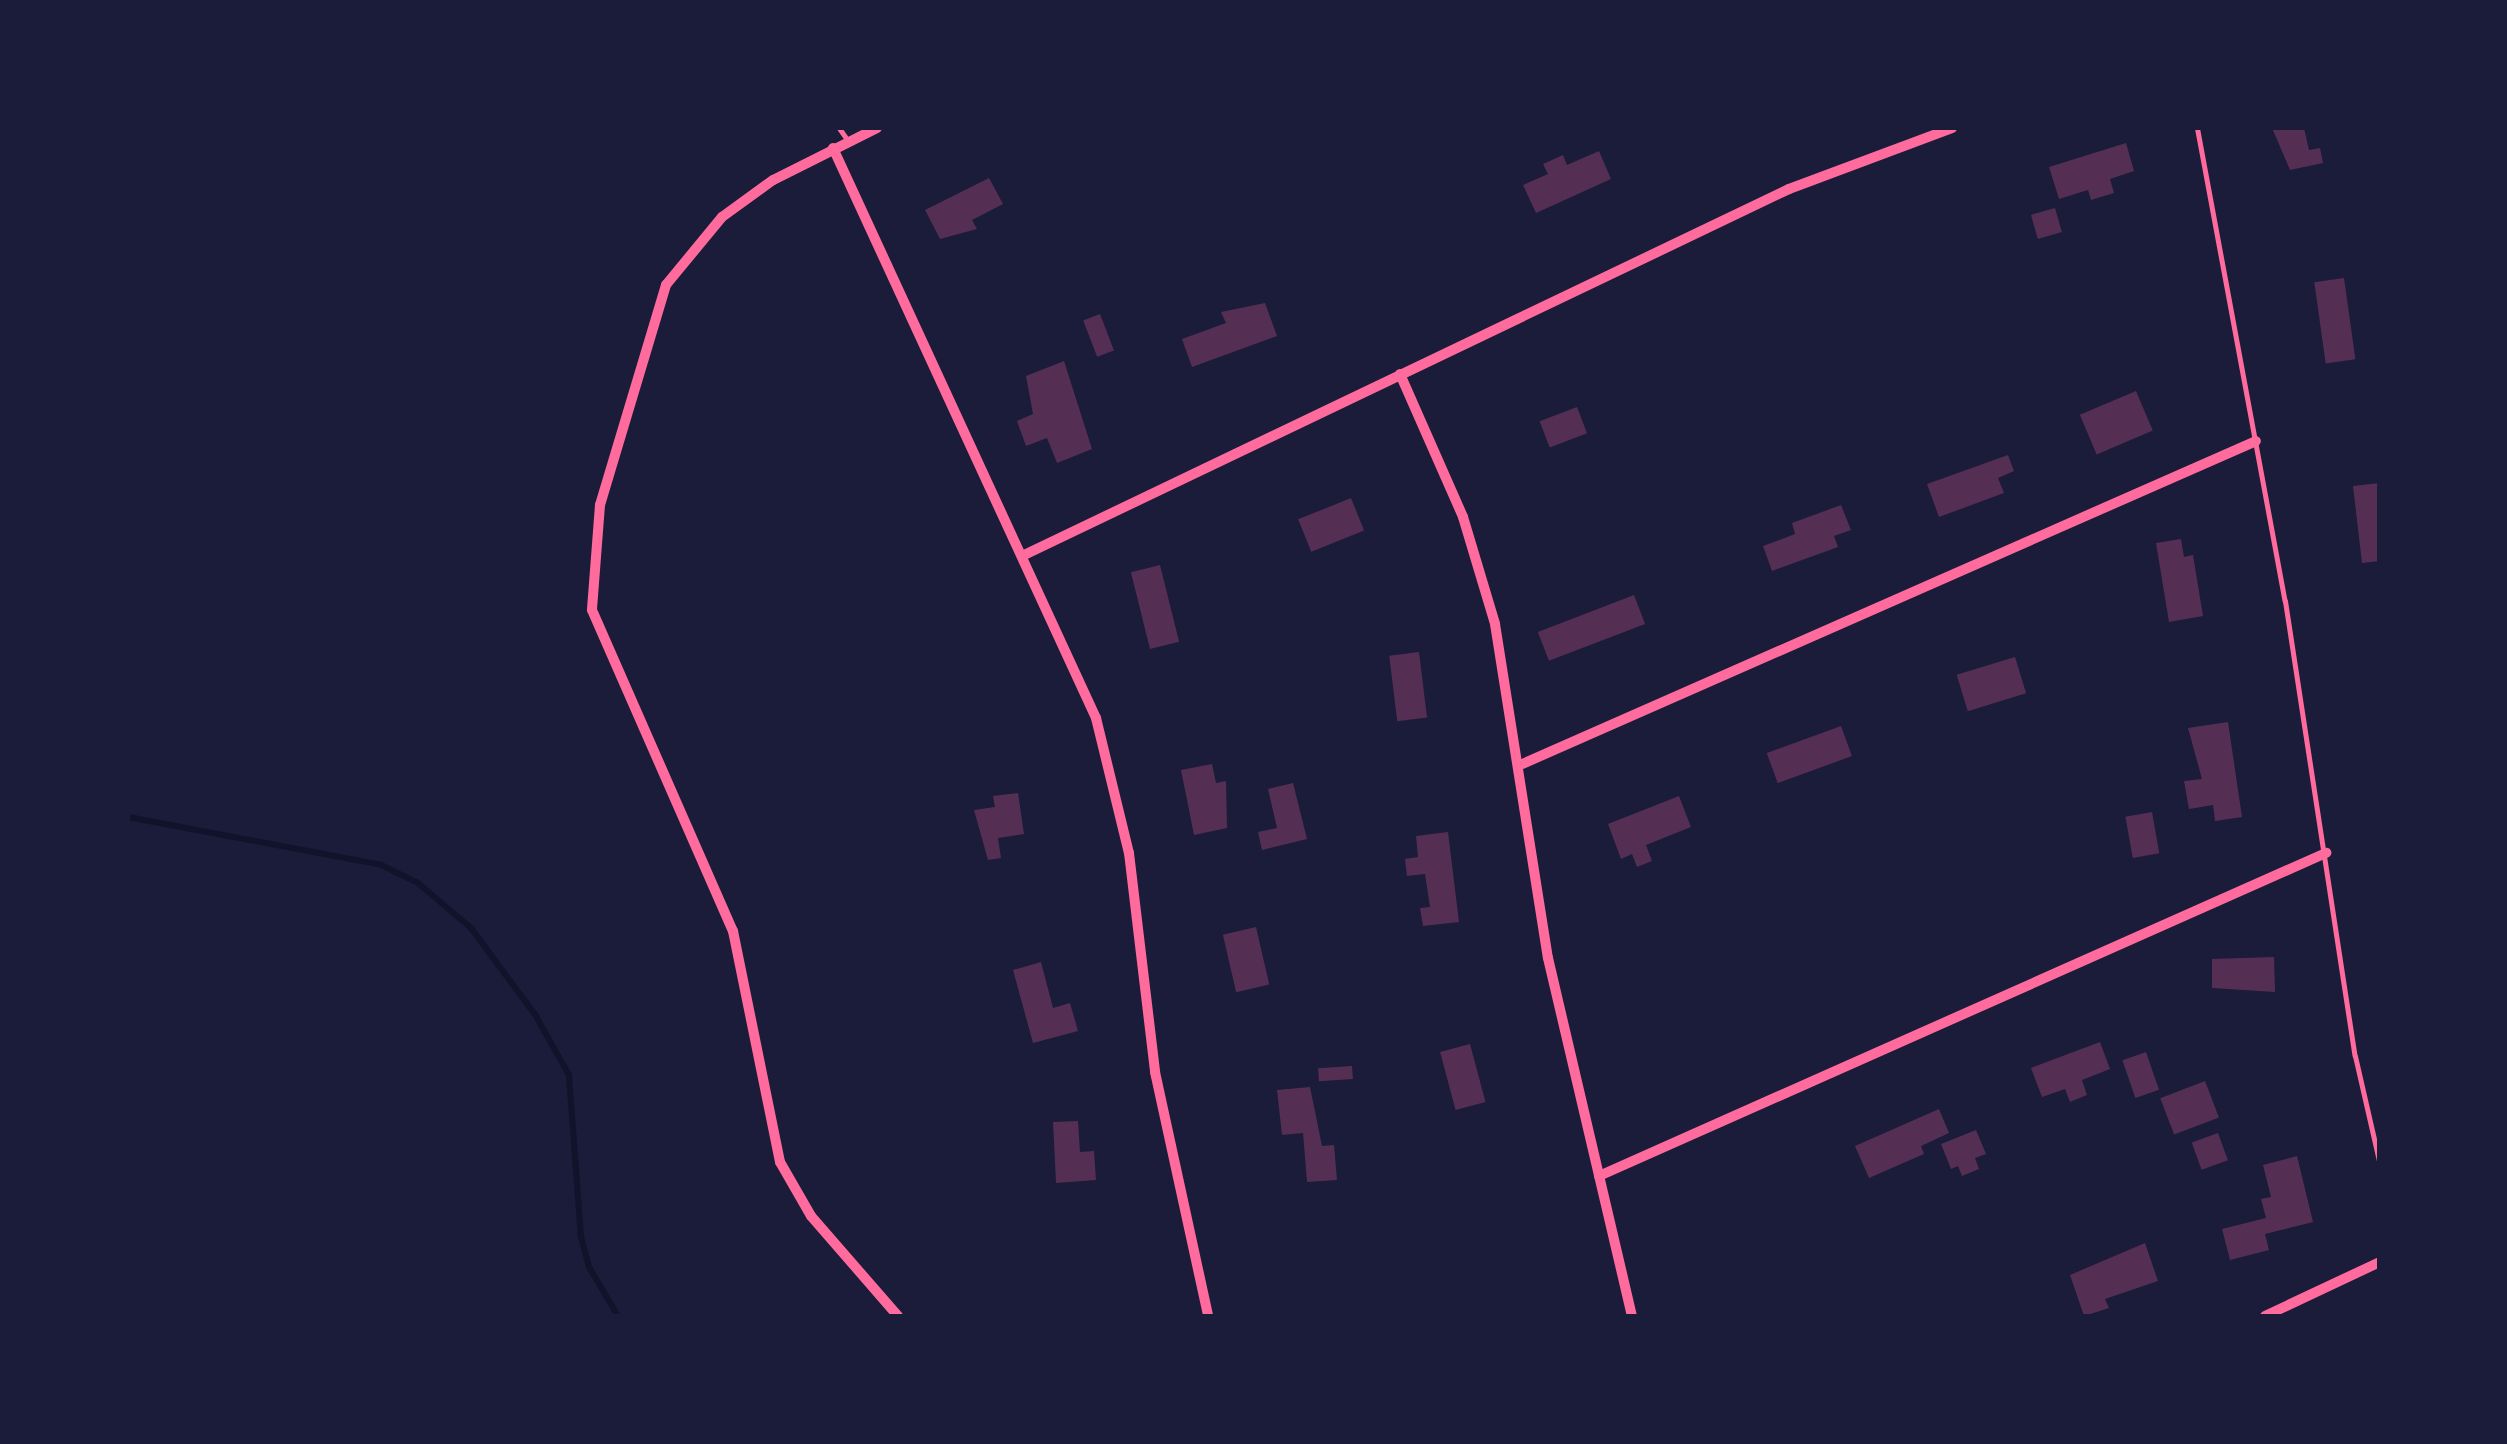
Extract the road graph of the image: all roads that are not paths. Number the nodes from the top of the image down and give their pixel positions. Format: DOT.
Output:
graph roads {
  1 [pos="838,128"];
  2 [pos="877,128"];
  3 [pos="1952,128"];
  4 [pos="2197,128"];
  5 [pos="848,141"];
  6 [pos="833,148"];
  7 [pos="1400,374"];
  8 [pos="2256,441"];
  9 [pos="1022,556"];
  10 [pos="1520,765"];
  11 [pos="2326,853"];
  12 [pos="2380,1165"];
  13 [pos="1599,1176"];
  14 [pos="2380,1262"];
  15 [pos="898,1316"];
  16 [pos="1208,1316"];
  17 [pos="1632,1316"];
  18 [pos="2265,1316"];
  1 -- 5 [label="lane"];
  2 -- 5 [label="street"];
  3 -- 7 [label="street"];
  4 -- 8 [label="lane"];
  5 -- 6 [label="street"];
  6 -- 9 [label="street"];
  6 -- 15 [label="street"];
  7 -- 9 [label="street"];
  7 -- 10 [label="street"];
  8 -- 10 [label="street"];
  8 -- 11 [label="lane"];
  9 -- 16 [label="street"];
  10 -- 13 [label="street"];
  11 -- 12 [label="lane"];
  11 -- 13 [label="street"];
  13 -- 17 [label="street"];
  14 -- 18 [label="street"];
}
